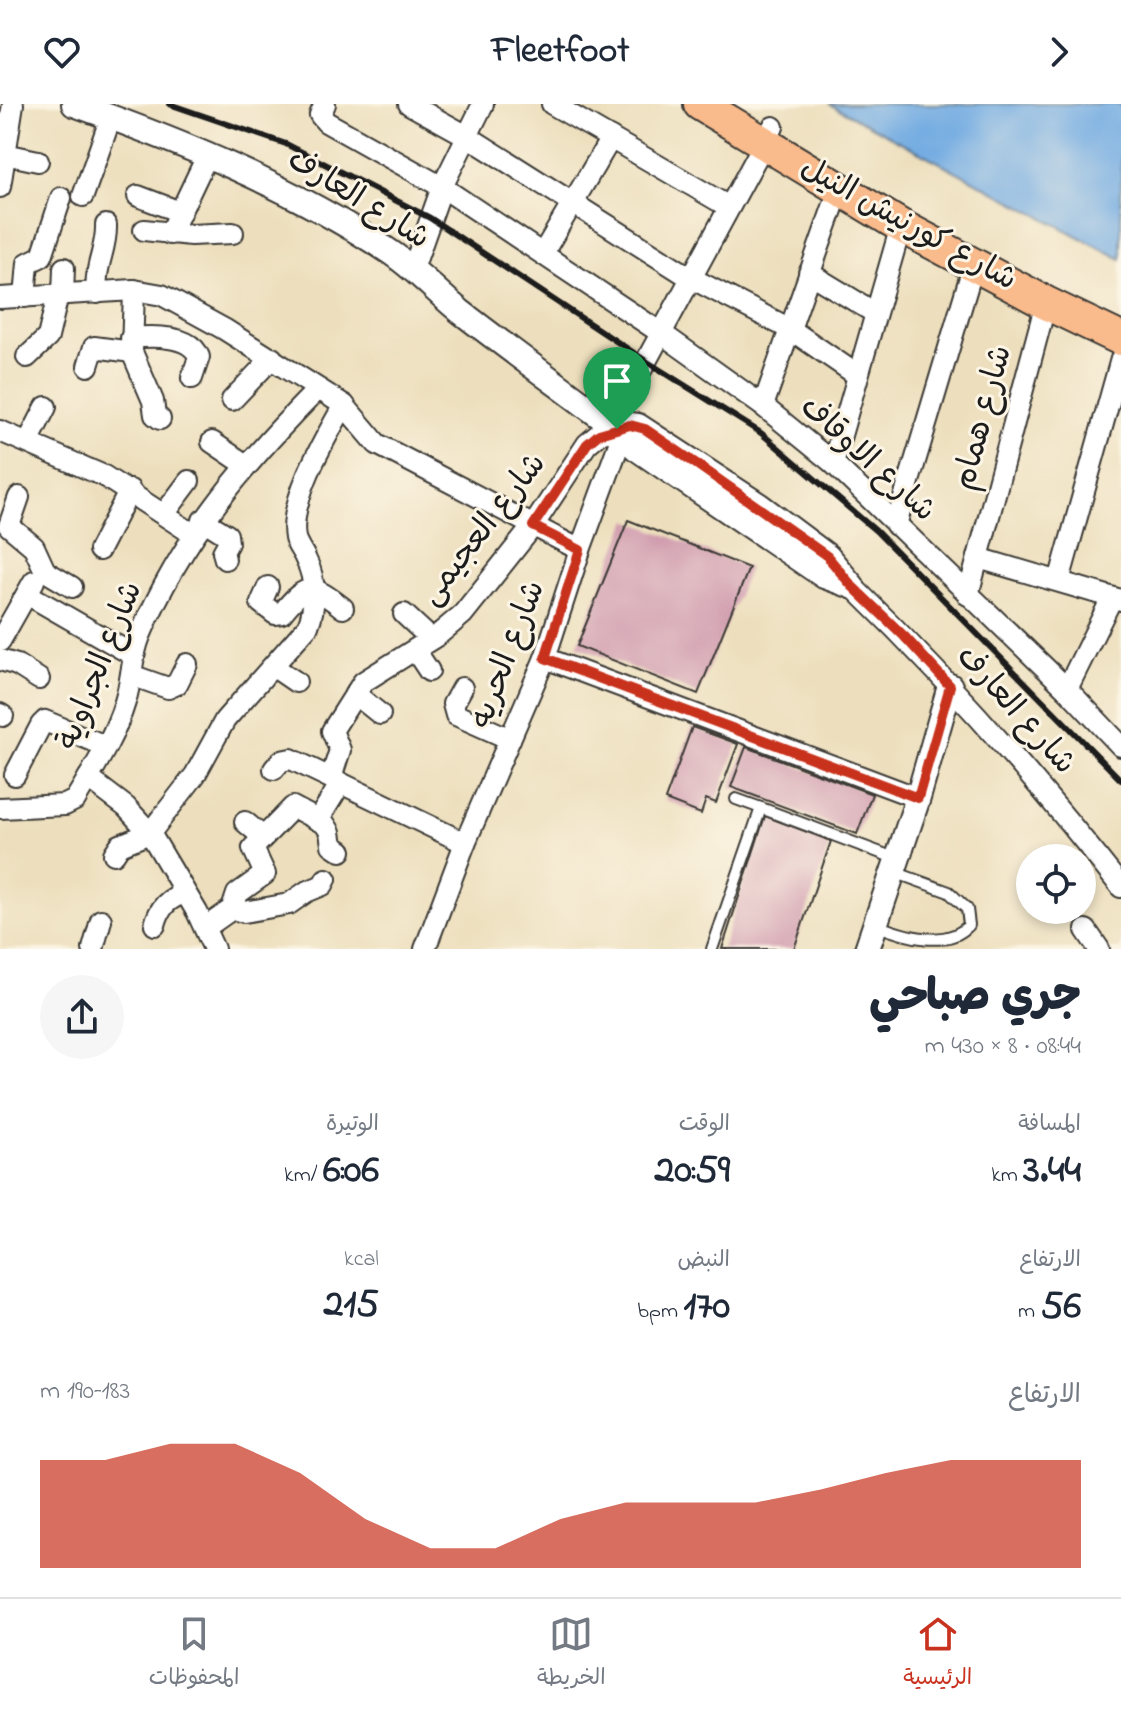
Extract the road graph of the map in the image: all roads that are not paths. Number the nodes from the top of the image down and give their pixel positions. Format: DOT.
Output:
graph roads {
  1 [pos="13,104"];
  2 [pos="74,104"];
  3 [pos="325,104"];
  4 [pos="409,104"];
  5 [pos="483,104"];
  6 [pos="552,104"];
  7 [pos="700,104"];
  8 [pos="735,104"];
  9 [pos="111,117"];
  10 [pos="769,135"];
  11 [pos="467,136"];
  12 [pos="611,138"];
  13 [pos="5,154"];
  14 [pos="208,154"];
  15 [pos="38,161"];
  16 [pos="0,187"];
  17 [pos="442,187"];
  18 [pos="839,190"];
  19 [pos="83,196"];
  20 [pos="138,196"];
  21 [pos="61,198"];
  22 [pos="571,203"];
  23 [pos="729,207"];
  24 [pos="180,212"];
  25 [pos="106,225"];
  26 [pos="901,226"];
  27 [pos="144,230"];
  28 [pos="233,233"];
  29 [pos="170,234"];
  30 [pos="543,253"];
  31 [pos="974,264"];
  32 [pos="64,268"];
  33 [pos="413,269"];
  34 [pos="809,273"];
  35 [pos="691,278"];
  36 [pos="134,290"];
  37 [pos="97,293"];
  38 [pos="61,295"];
  39 [pos="25,297"];
  40 [pos="0,298"];
  41 [pos="1046,303"];
  42 [pos="875,313"];
  43 [pos="1121,318"];
  44 [pos="790,329"];
  45 [pos="661,333"];
  46 [pos="1121,339"];
  47 [pos="132,345"];
  48 [pos="27,357"];
  49 [pos="272,358"];
  50 [pos="1121,359"];
  51 [pos="88,366"];
  52 [pos="857,375"];
  53 [pos="192,378"];
  54 [pos="318,389"];
  55 [pos="232,400"];
  56 [pos="344,405"];
  57 [pos="763,406"];
  58 [pos="46,407"];
  59 [pos="160,419"];
  60 [pos="617,429"];
  61 [pos="2,435"];
  62 [pos="28,442"];
  63 [pos="212,442"];
  64 [pos="833,463"];
  65 [pos="246,465"];
  66 [pos="189,481"];
  67 [pos="130,490"];
  68 [pos="19,497"];
  69 [pos="165,513"];
  70 [pos="896,525"];
  71 [pos="533,526"];
  72 [pos="198,527"];
  73 [pos="99,550"];
  74 [pos="580,550"];
  75 [pos="978,558"];
  76 [pos="225,559"];
  77 [pos="42,567"];
  78 [pos="1059,581"];
  79 [pos="852,586"];
  80 [pos="72,587"];
  81 [pos="268,587"];
  82 [pos="313,590"];
  83 [pos="27,594"];
  84 [pos="968,595"];
  85 [pos="1117,599"];
  86 [pos="343,608"];
  87 [pos="404,614"];
  88 [pos="2,634"];
  89 [pos="423,644"];
  90 [pos="545,658"];
  91 [pos="0,660"];
  92 [pos="187,664"];
  93 [pos="132,665"];
  94 [pos="274,667"];
  95 [pos="429,671"];
  96 [pos="39,679"];
  97 [pos="296,682"];
  98 [pos="950,686"];
  99 [pos="462,688"];
  100 [pos="1067,689"];
  101 [pos="355,694"];
  102 [pos="380,714"];
  103 [pos="510,739"];
  104 [pos="105,746"];
  105 [pos="1121,746"];
  106 [pos="274,769"];
  107 [pos="15,775"];
  108 [pos="88,778"];
  109 [pos="336,781"];
  110 [pos="918,798"];
  111 [pos="736,799"];
  112 [pos="0,808"];
  113 [pos="761,808"];
  114 [pos="318,820"];
  115 [pos="245,822"];
  116 [pos="150,833"];
  117 [pos="263,837"];
  118 [pos="465,843"];
  119 [pos="341,851"];
  120 [pos="114,854"];
  121 [pos="896,866"];
  122 [pos="326,879"];
  123 [pos="1121,887"];
  124 [pos="185,893"];
  125 [pos="232,909"];
  126 [pos="101,920"];
  127 [pos="155,925"];
  128 [pos="876,925"];
  129 [pos="205,928"];
  130 [pos="1086,930"];
  131 [pos="93,949"];
  132 [pos="214,949"];
  133 [pos="425,949"];
  134 [pos="712,949"];
  135 [pos="867,949"];
  136 [pos="1099,949"];
  1 -- 13 [label="street"];
  2 -- 9 [label="street, شارع العارف"];
  3 -- 17 [label="street, شارع الاوقاف"];
  4 -- 11 [label="street"];
  5 -- 11 [label="street"];
  6 -- 12 [label="street"];
  7 -- 10 [label="main road, شارع كورنيش النيل"];
  8 -- 10 [label="main road, شارع كورنيش النيل"];
  9 -- 14 [label="street, شارع العارف"];
  9 -- 19 [label="street"];
  10 -- 18 [label="main road, شارع كورنيش النيل"];
  10 -- 23 [label="street, شارع الحريه"];
  10 -- 43 [label="main road, شارع كورنيش النيل"];
  11 -- 17 [label="street"];
  11 -- 22 [label="street"];
  12 -- 22 [label="street"];
  12 -- 23 [label="street"];
  13 -- 15 [label="street"];
  13 -- 16 [label="street"];
  14 -- 24 [label="street"];
  14 -- 33 [label="street, شارع العارف"];
  17 -- 30 [label="street, شارع الاوقاف"];
  17 -- 33 [label="street"];
  18 -- 26 [label="main road, شارع كورنيش النيل"];
  18 -- 34 [label="street"];
  20 -- 24 [label="street"];
  21 -- 39 [label="street"];
  22 -- 30 [label="street"];
  22 -- 35 [label="street"];
  23 -- 35 [label="street, شارع الحريه"];
  24 -- 29 [label="street"];
  25 -- 37 [label="street"];
  26 -- 31 [label="main road, شارع كورنيش النيل"];
  26 -- 42 [label="street"];
  27 -- 29 [label="street"];
  28 -- 29 [label="street"];
  30 -- 45 [label="street, شارع الاوقاف"];
  31 -- 41 [label="main road, شارع كورنيش النيل"];
  31 -- 70 [label="street"];
  32 -- 38 [label="street"];
  33 -- 60 [label="street, شارع العارف"];
  34 -- 42 [label="street"];
  34 -- 44 [label="street"];
  35 -- 44 [label="street"];
  35 -- 45 [label="street, شارع الحريه"];
  36 -- 37 [label="street"];
  36 -- 47 [label="street"];
  36 -- 49 [label="street"];
  37 -- 38 [label="street"];
  38 -- 39 [label="street"];
  38 -- 48 [label="street"];
  39 -- 40 [label="street"];
  41 -- 46 [label="main road, شارع كورنيش النيل"];
  41 -- 75 [label="street, شارع همام"];
  42 -- 52 [label="street"];
  44 -- 52 [label="street"];
  44 -- 57 [label="street"];
  45 -- 57 [label="street, شارع الاوقاف"];
  45 -- 60 [label="street, شارع الحريه"];
  47 -- 51 [label="street"];
  47 -- 53 [label="street"];
  47 -- 59 [label="street"];
  49 -- 54 [label="street"];
  49 -- 55 [label="street"];
  50 -- 78 [label="street"];
  52 -- 64 [label="street"];
  54 -- 56 [label="street"];
  54 -- 65 [label="street, شارع الجراوية"];
  56 -- 71 [label="street"];
  56 -- 82 [label="street"];
  57 -- 64 [label="street, شارع الاوقاف"];
  58 -- 62 [label="street"];
  60 -- 71 [label="street, شارع العجيمى"];
  60 -- 74 [label="street, شارع الحريه"];
  60 -- 79 [label="street, شارع العارف"];
  61 -- 62 [label="street"];
  62 -- 67 [label="street"];
  63 -- 65 [label="street"];
  64 -- 70 [label="street, شارع الاوقاف"];
  65 -- 72 [label="street, شارع الجراوية"];
  66 -- 69 [label="street"];
  67 -- 69 [label="street"];
  67 -- 73 [label="street"];
  68 -- 77 [label="street"];
  69 -- 72 [label="street"];
  70 -- 84 [label="street, شارع الاوقاف"];
  71 -- 74 [label="street"];
  71 -- 89 [label="street, شارع العجيمى"];
  72 -- 76 [label="street"];
  72 -- 93 [label="street, شارع الجراوية"];
  74 -- 90 [label="street, شارع الحريه"];
  75 -- 78 [label="street"];
  75 -- 84 [label="street, شارع همام"];
  77 -- 80 [label="street"];
  77 -- 83 [label="street"];
  78 -- 85 [label="street"];
  79 -- 98 [label="street, شارع العارف"];
  81 -- 82 [label="street"];
  82 -- 86 [label="street"];
  82 -- 94 [label="street"];
  83 -- 88 [label="street"];
  83 -- 93 [label="street"];
  84 -- 100 [label="street, شارع الاوقاف"];
  85 -- 100 [label="street"];
  87 -- 89 [label="street"];
  89 -- 95 [label="street"];
  89 -- 101 [label="street, شارع العجيمى"];
  90 -- 103 [label="street, شارع الحريه"];
  90 -- 110 [label="street"];
  91 -- 96 [label="street"];
  92 -- 93 [label="street"];
  93 -- 104 [label="street, شارع الجراوية"];
  94 -- 97 [label="street"];
  94 -- 116 [label="street"];
  98 -- 110 [label="street"];
  98 -- 123 [label="street, شارع العارف"];
  99 -- 103 [label="street"];
  100 -- 105 [label="street, شارع الاوقاف"];
  101 -- 102 [label="street"];
  101 -- 109 [label="street, شارع العجيمى"];
  103 -- 118 [label="street, شارع الحريه"];
  104 -- 107 [label="street"];
  104 -- 108 [label="street, شارع الجراوية"];
  106 -- 109 [label="street"];
  108 -- 112 [label="street, شارع الجراوية"];
  108 -- 116 [label="street"];
  109 -- 114 [label="street"];
  109 -- 118 [label="street"];
  110 -- 121 [label="street"];
  111 -- 113 [label="lane"];
  113 -- 121 [label="lane"];
  113 -- 134 [label="lane"];
  114 -- 117 [label="street"];
  114 -- 119 [label="street"];
  115 -- 117 [label="street"];
  116 -- 120 [label="street"];
  116 -- 124 [label="street"];
  117 -- 125 [label="street"];
  118 -- 133 [label="street, شارع الحريه"];
  121 -- 128 [label="street"];
  121 -- 128 [label="lane"];
  122 -- 125 [label="street"];
  124 -- 127 [label="street"];
  124 -- 129 [label="street"];
  125 -- 129 [label="street"];
  126 -- 131 [label="street"];
  128 -- 135 [label="street"];
  129 -- 132 [label="street"];
  130 -- 136 [label="street"];
}
